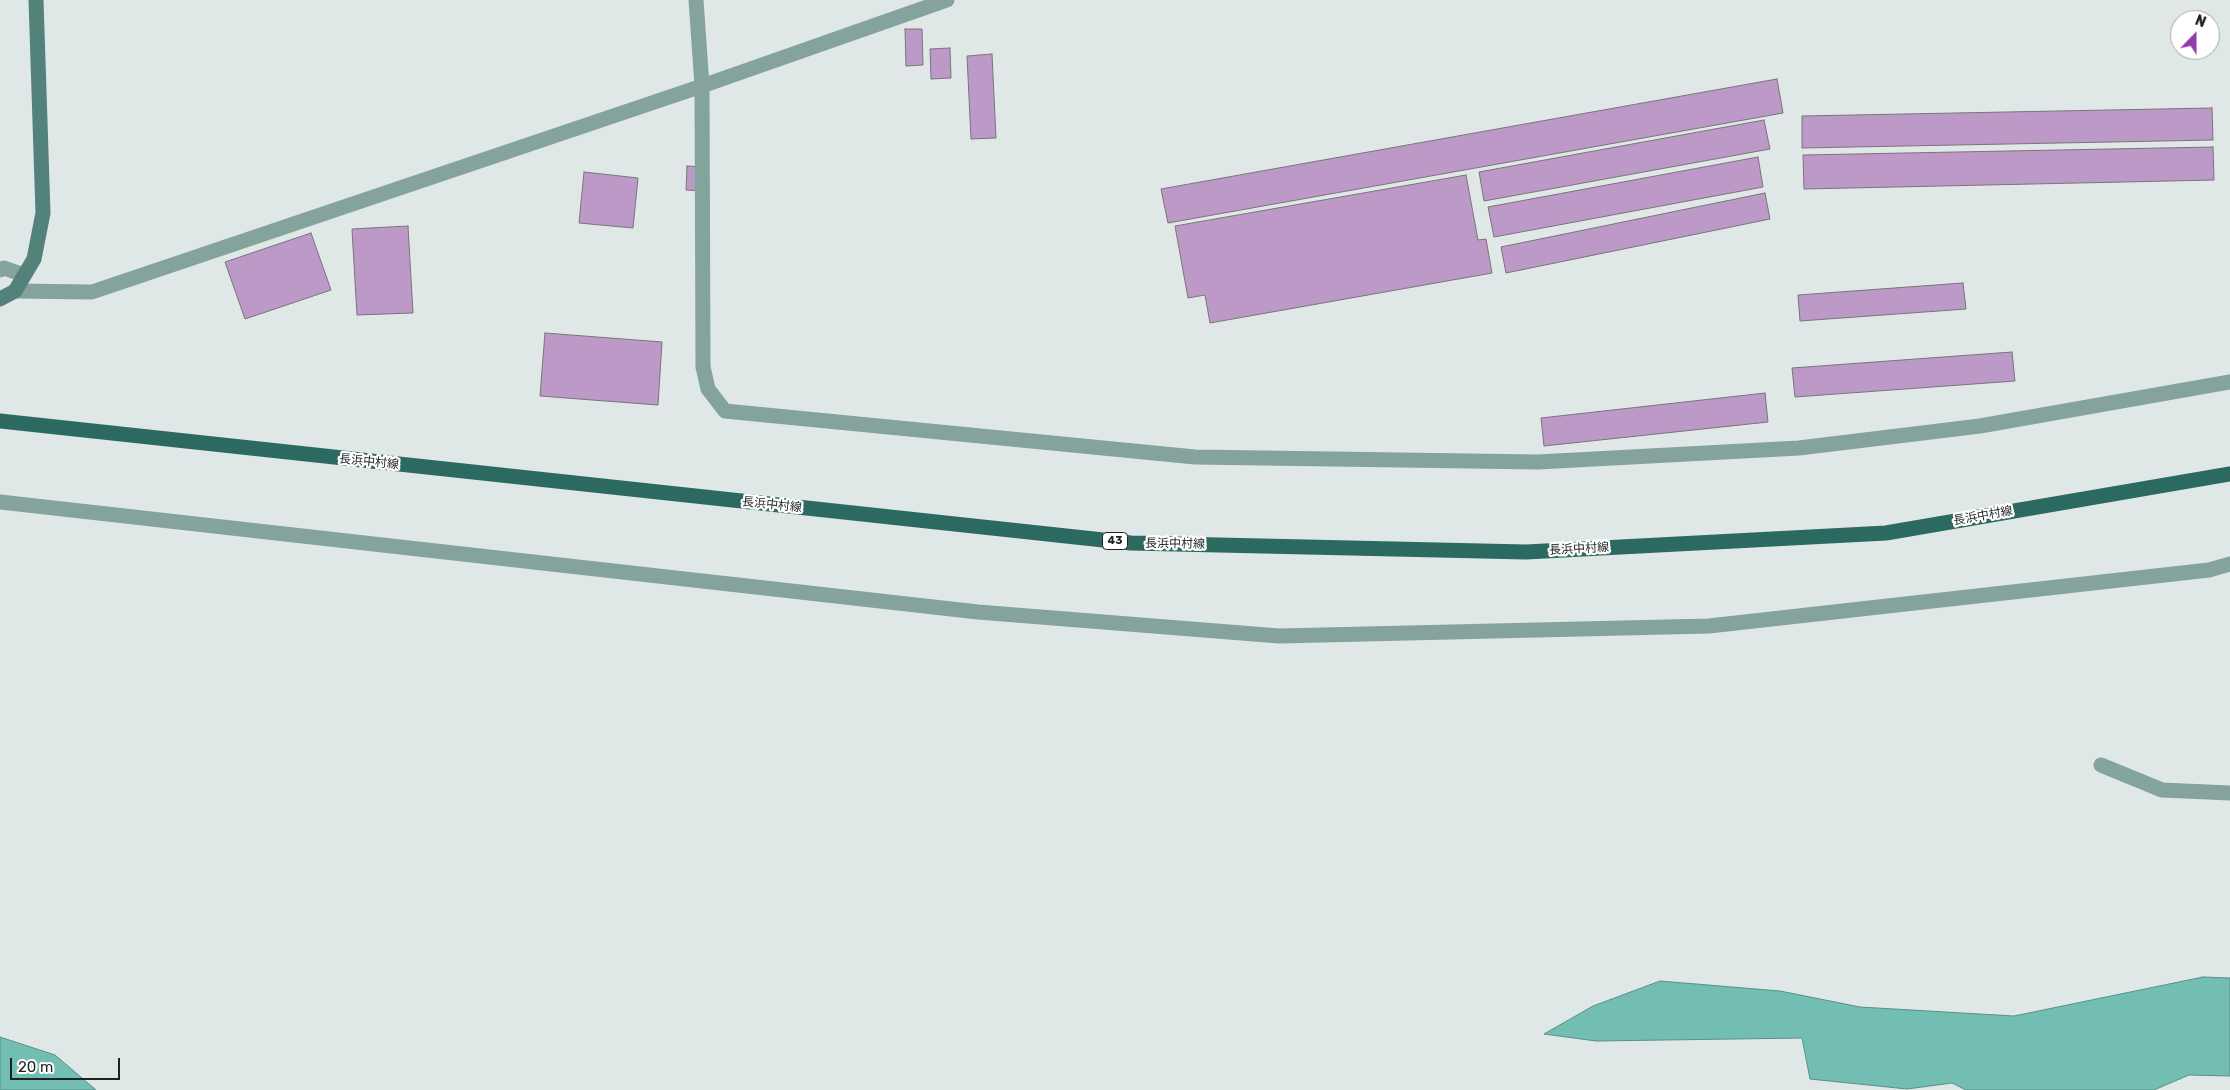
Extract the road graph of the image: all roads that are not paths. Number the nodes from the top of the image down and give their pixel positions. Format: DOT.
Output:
graph roads {
  1 [pos="36,0"];
  2 [pos="696,0"];
  3 [pos="947,0"];
  4 [pos="702,86"];
  5 [pos="0,270"];
  6 [pos="24,275"];
  7 [pos="15,291"];
  8 [pos="0,299"];
  9 [pos="2230,382"];
  10 [pos="0,421"];
  11 [pos="2230,474"];
  12 [pos="0,502"];
  13 [pos="2230,564"];
  14 [pos="2101,765"];
  15 [pos="2230,794"];
  1 -- 6 [label="street"];
  2 -- 4 [label="street"];
  3 -- 4 [label="street"];
  4 -- 7 [label="street"];
  4 -- 9 [label="street"];
  5 -- 6 [label="street"];
  6 -- 7 [label="street"];
  7 -- 8 [label="street"];
  10 -- 11 [label="main road, 長浜中村線 / 43"];
  12 -- 13 [label="street"];
  14 -- 15 [label="street"];
}
